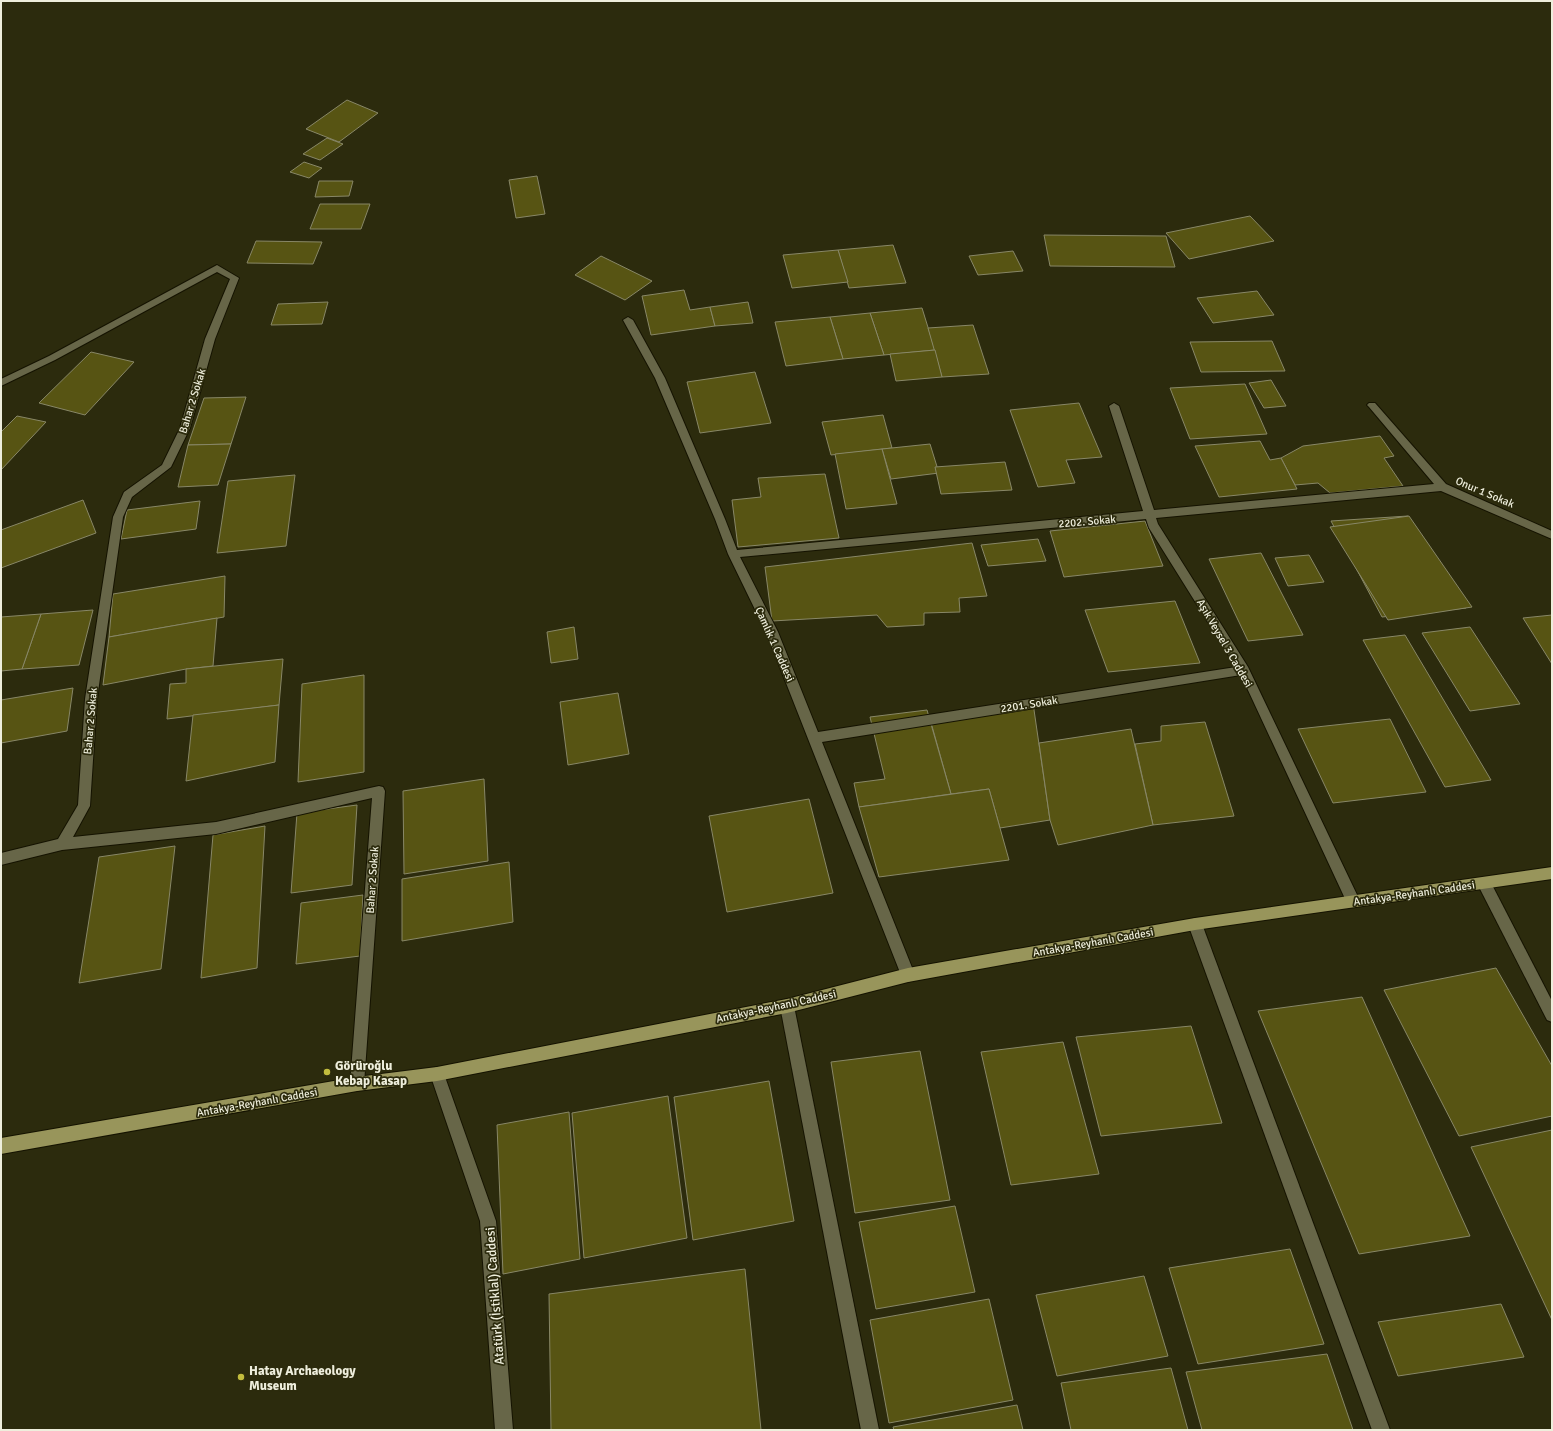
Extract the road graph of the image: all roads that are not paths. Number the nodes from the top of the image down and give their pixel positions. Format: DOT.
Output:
graph roads {
  1 [pos="628,320"];
  2 [pos="1,383"];
  3 [pos="1372,405"];
  4 [pos="1114,406"];
  5 [pos="1442,487"];
  6 [pos="1150,515"];
  7 [pos="1552,535"];
  8 [pos="733,554"];
  9 [pos="1244,670"];
  10 [pos="814,738"];
  11 [pos="62,844"];
  12 [pos="1,859"];
  13 [pos="1552,873"];
  14 [pos="1484,883"];
  15 [pos="1353,901"];
  16 [pos="1195,924"];
  17 [pos="908,975"];
  18 [pos="787,1006"];
  19 [pos="1552,1015"];
  20 [pos="437,1074"];
  21 [pos="357,1084"];
  22 [pos="1,1146"];
  23 [pos="504,1430"];
  24 [pos="870,1430"];
  25 [pos="1381,1430"];
  1 -- 8 [label="street, Çamlık 1 Caddesi"];
  2 -- 11 [label="street, Bahar 2 Sokak"];
  3 -- 5 [label="street, Onur 1 Sokak"];
  4 -- 6 [label="street, Aşık Veysel 3 Caddesi"];
  5 -- 6 [label="street, 2202. Sokak"];
  5 -- 7 [label="street, Onur 1 Sokak"];
  6 -- 8 [label="street, 2202. Sokak"];
  6 -- 9 [label="street, Aşık Veysel 3 Caddesi"];
  8 -- 10 [label="street, Çamlık 1 Caddesi"];
  9 -- 10 [label="street, 2201. Sokak"];
  9 -- 15 [label="street, Aşık Veysel 3 Caddesi"];
  10 -- 17 [label="street, Çamlık 1 Caddesi"];
  11 -- 12 [label="street"];
  11 -- 21 [label="street, Bahar 2 Sokak"];
  13 -- 14 [label="main road, Antakya-Reyhanlı Caddesi"];
  14 -- 15 [label="main road, Antakya-Reyhanlı Caddesi"];
  14 -- 19 [label="street"];
  15 -- 16 [label="main road, Antakya-Reyhanlı Caddesi"];
  16 -- 17 [label="main road, Antakya-Reyhanlı Caddesi"];
  16 -- 25 [label="street"];
  17 -- 18 [label="main road, Antakya-Reyhanlı Caddesi"];
  18 -- 20 [label="main road, Antakya-Reyhanlı Caddesi"];
  18 -- 24 [label="street"];
  20 -- 21 [label="main road, Antakya-Reyhanlı Caddesi"];
  20 -- 23 [label="street, Atatürk (İstiklal) Caddesi"];
  21 -- 22 [label="main road, Antakya-Reyhanlı Caddesi"];
}
